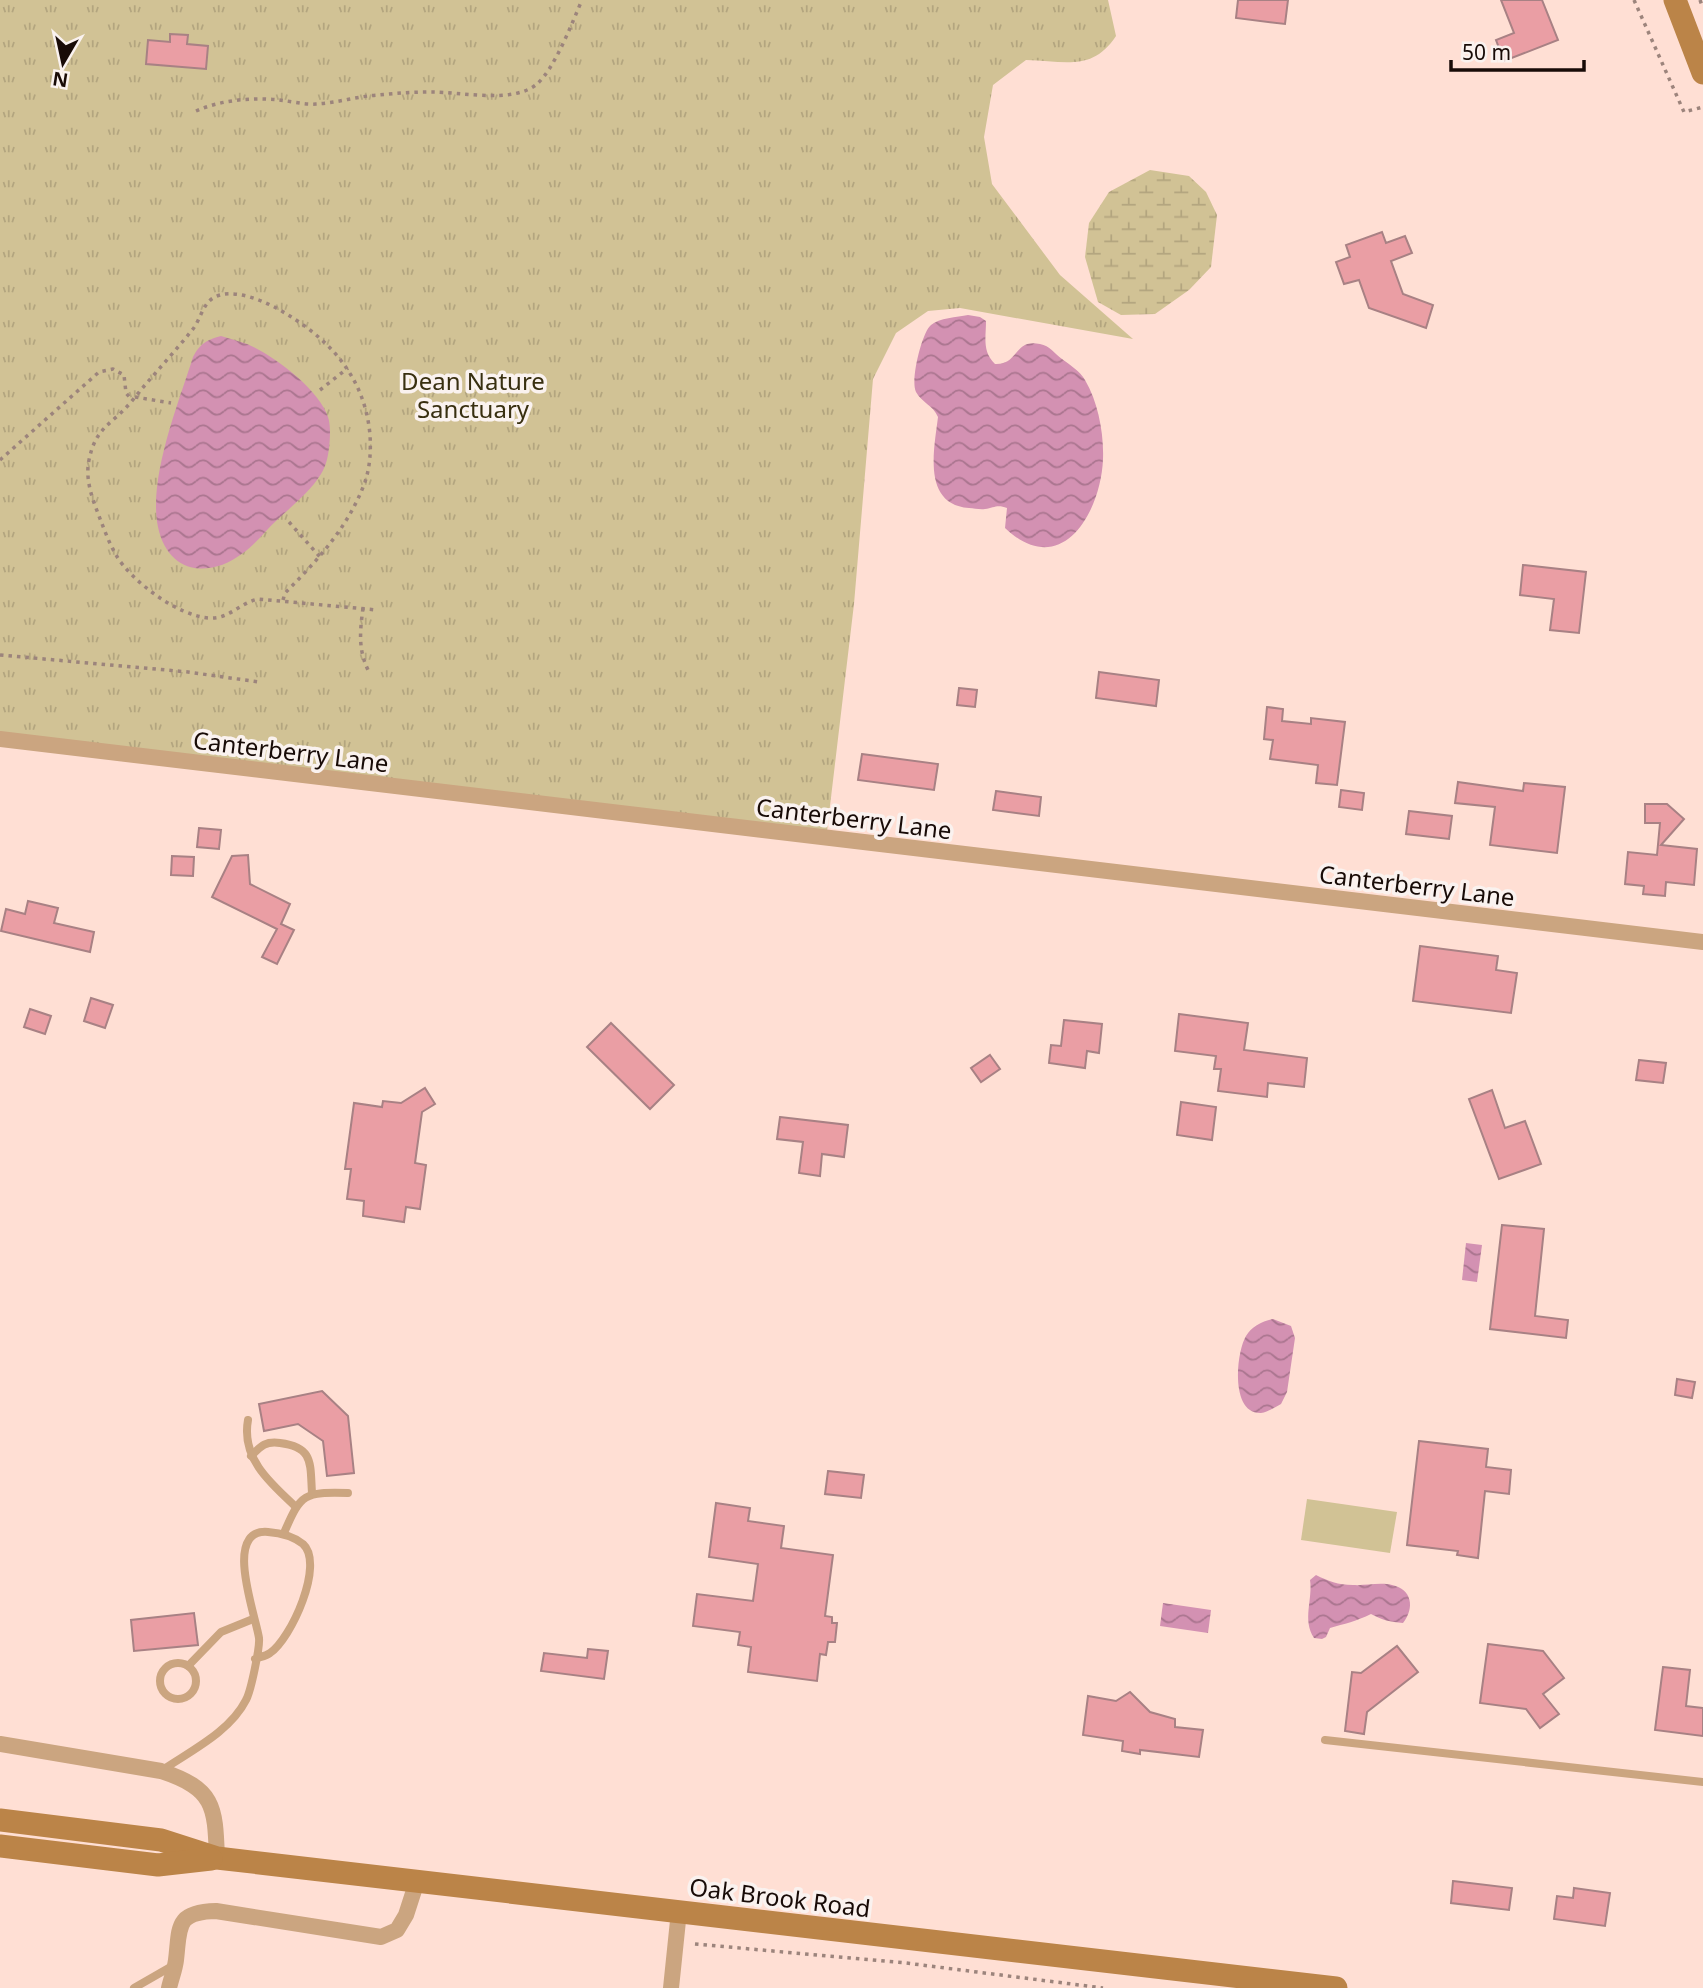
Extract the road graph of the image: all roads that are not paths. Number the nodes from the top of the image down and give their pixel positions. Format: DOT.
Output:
graph roads {
  1 [pos="1675,0"];
  2 [pos="1703,73"];
  3 [pos="0,739"];
  4 [pos="1703,942"];
  5 [pos="248,1420"];
  6 [pos="251,1456"];
  7 [pos="312,1493"];
  8 [pos="348,1493"];
  9 [pos="295,1506"];
  10 [pos="284,1533"];
  11 [pos="253,1619"];
  12 [pos="255,1659"];
  13 [pos="188,1666"];
  14 [pos="1325,1740"];
  15 [pos="0,1744"];
  16 [pos="161,1771"];
  17 [pos="1703,1782"];
  18 [pos="0,1820"];
  19 [pos="0,1846"];
  20 [pos="217,1858"];
  21 [pos="417,1881"];
  22 [pos="679,1911"];
  23 [pos="175,1965"];
  24 [pos="1260,1983"];
  25 [pos="134,1988"];
  26 [pos="169,1988"];
  27 [pos="671,1988"];
  28 [pos="1336,1988"];
  1 -- 2 [label="main road"];
  3 -- 4 [label="street, Canterberry Lane"];
  5 -- 6 [label="lane"];
  6 -- 7 [label="lane"];
  6 -- 9 [label="lane"];
  7 -- 8 [label="lane"];
  7 -- 9 [label="lane"];
  9 -- 10 [label="lane"];
  10 -- 11 [label="lane"];
  10 -- 12 [label="lane"];
  11 -- 12 [label="lane"];
  11 -- 13 [label="lane"];
  12 -- 16 [label="lane"];
  13 -- 13 [label="lane"];
  14 -- 17 [label="lane"];
  15 -- 16 [label="street"];
  16 -- 20 [label="street"];
  18 -- 20 [label="main road, Oak Brook Road"];
  19 -- 20 [label="main road, Oak Brook Road"];
  20 -- 21 [label="main road, Oak Brook Road"];
  21 -- 22 [label="main road, Oak Brook Road"];
  21 -- 23 [label="street"];
  22 -- 24 [label="main road, Oak Brook Road"];
  22 -- 27 [label="street"];
  23 -- 25 [label="lane"];
  23 -- 26 [label="street"];
  24 -- 28 [label="main road, Oak Brook Road"];
}
